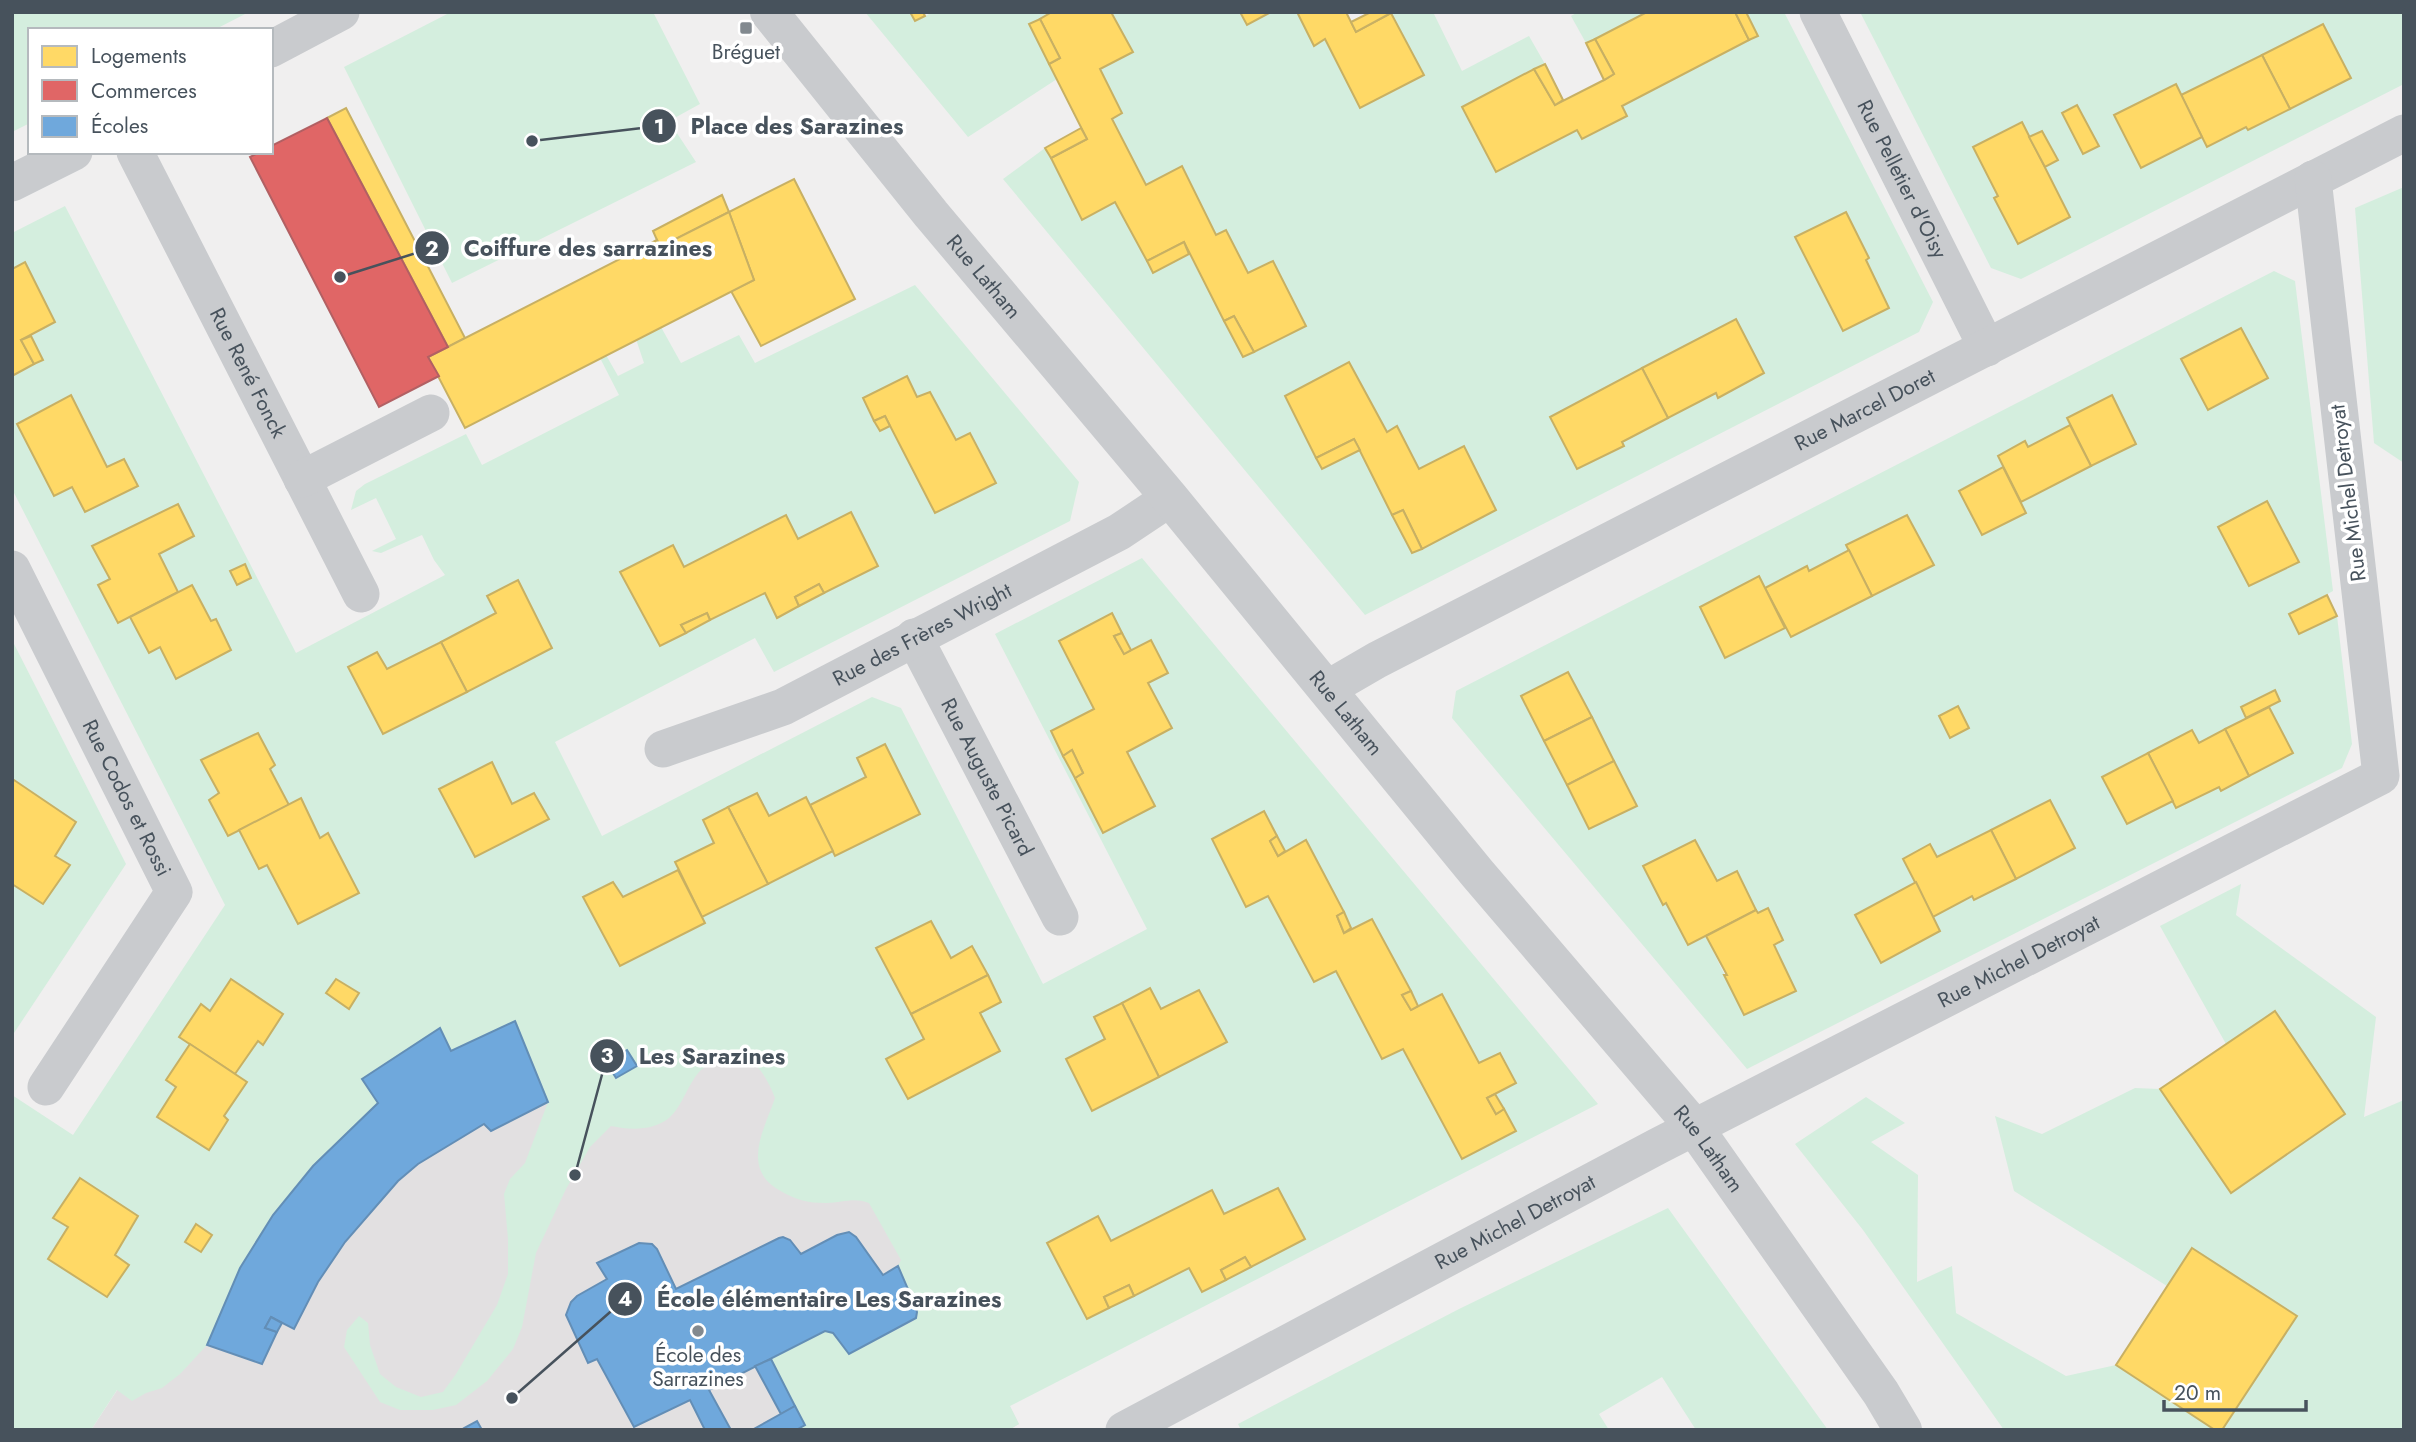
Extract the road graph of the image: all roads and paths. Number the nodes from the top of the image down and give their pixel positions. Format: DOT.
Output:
graph roads {
  1 [pos="341,12"];
  2 [pos="769,12"];
  3 [pos="1818,12"];
  4 [pos="273,48"];
  5 [pos="2404,133"];
  6 [pos="70,154"];
  7 [pos="136,154"];
  8 [pos="2313,179"];
  9 [pos="12,183"];
  10 [pos="1987,348"];
  11 [pos="431,413"];
  12 [pos="302,479"];
  13 [pos="1170,499"];
  14 [pos="12,569"];
  15 [pos="361,594"];
  16 [pos="914,637"];
  17 [pos="1327,689"];
  18 [pos="663,749"];
  19 [pos="1060,917"];
  20 [pos="46,1087"];
  21 [pos="1694,1127"];
  22 [pos="1124,1430"];
  23 [pos="1903,1430"];
  1 -- 4 [label="street"];
  2 -- 13 [label="street, Rue Latham"];
  3 -- 10 [label="street, Rue Pelletier d'Oisy"];
  5 -- 8 [label="street, Rue Marcel Doret"];
  6 -- 9 [label="street"];
  7 -- 12 [label="street, Rue René Fonck"];
  8 -- 10 [label="street, Rue Marcel Doret"];
  8 -- 21 [label="street, Rue Michel Detroyat"];
  10 -- 17 [label="street, Rue Marcel Doret"];
  11 -- 12 [label="street"];
  12 -- 15 [label="street, Rue René Fonck"];
  13 -- 16 [label="street, Rue des Frères Wright"];
  13 -- 17 [label="street, Rue Latham"];
  14 -- 20 [label="street, Rue Codos et Rossi"];
  16 -- 18 [label="street, Rue des Frères Wright"];
  16 -- 19 [label="street, Rue Auguste Picard"];
  17 -- 21 [label="street, Rue Latham"];
  21 -- 22 [label="street, Rue Michel Detroyat"];
  21 -- 23 [label="street, Rue Latham"];
}
